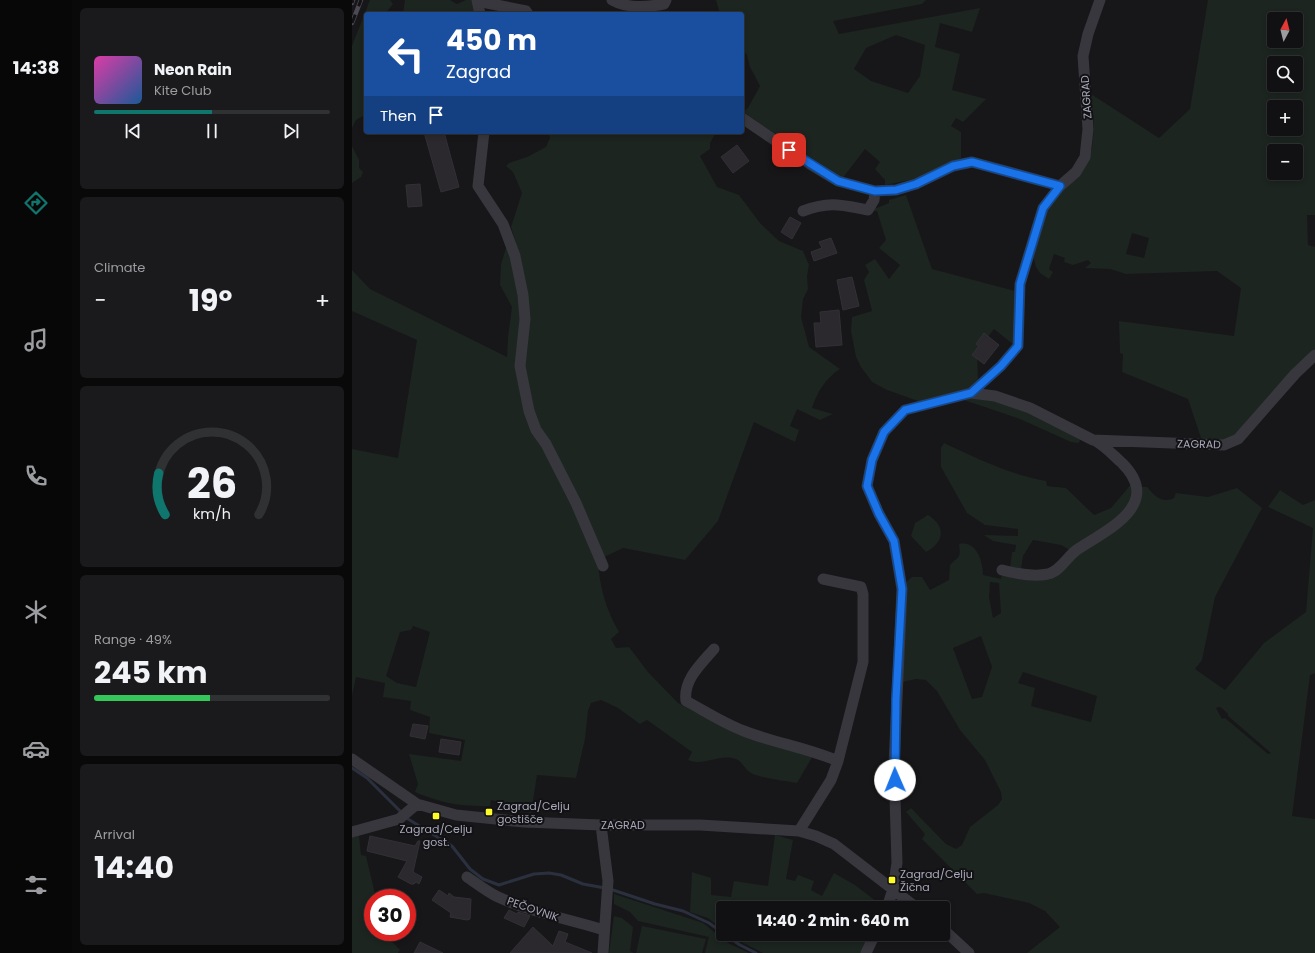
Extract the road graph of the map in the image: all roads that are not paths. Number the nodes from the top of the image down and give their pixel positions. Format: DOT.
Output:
graph roads {
  1 [pos="477,0"];
  2 [pos="483,0"];
  3 [pos="612,0"];
  4 [pos="666,0"];
  5 [pos="1100,0"];
  6 [pos="526,8"];
  7 [pos="480,12"];
  8 [pos="744,119"];
  9 [pos="484,134"];
  10 [pos="1060,186"];
  11 [pos="875,191"];
  12 [pos="803,211"];
  13 [pos="1315,355"];
  14 [pos="971,393"];
  15 [pos="1093,440"];
  16 [pos="603,566"];
  17 [pos="1002,570"];
  18 [pos="823,579"];
  19 [pos="714,649"];
  20 [pos="352,759"];
  21 [pos="838,761"];
  22 [pos="417,804"];
  23 [pos="601,825"];
  24 [pos="799,831"];
  25 [pos="352,832"];
  26 [pos="467,877"];
  27 [pos="893,889"];
  28 [pos="889,901"];
  29 [pos="908,901"];
  30 [pos="604,930"];
  31 [pos="950,935"];
  32 [pos="872,941"];
  33 [pos="603,953"];
  34 [pos="866,953"];
  35 [pos="969,953"];
  1 -- 7 [label="street"];
  2 -- 6 [label="street"];
  3 -- 4 [label="street"];
  5 -- 10 [label="street, ZAGRAD"];
  8 -- 11 [label="street"];
  9 -- 16 [label="street"];
  10 -- 11 [label="street"];
  10 -- 14 [label="street, ZAGRAD"];
  11 -- 12 [label="street"];
  13 -- 15 [label="street, ZAGRAD"];
  14 -- 15 [label="street, ZAGRAD"];
  14 -- 27 [label="street, ZAGRAD"];
  15 -- 17 [label="street, ZAGRAD"];
  18 -- 21 [label="street"];
  19 -- 21 [label="street"];
  20 -- 22 [label="street, ZAGRAD"];
  21 -- 24 [label="street"];
  22 -- 23 [label="street, ZAGRAD"];
  22 -- 25 [label="street"];
  23 -- 24 [label="street, ZAGRAD"];
  23 -- 30 [label="street"];
  24 -- 27 [label="street, ZAGRAD"];
  26 -- 30 [label="street, PEČOVNIK"];
  27 -- 28 [label="street"];
  27 -- 29 [label="street, ZAGRAD"];
  30 -- 33 [label="street"];
  31 -- 35 [label="street"];
  32 -- 34 [label="street"];
}
